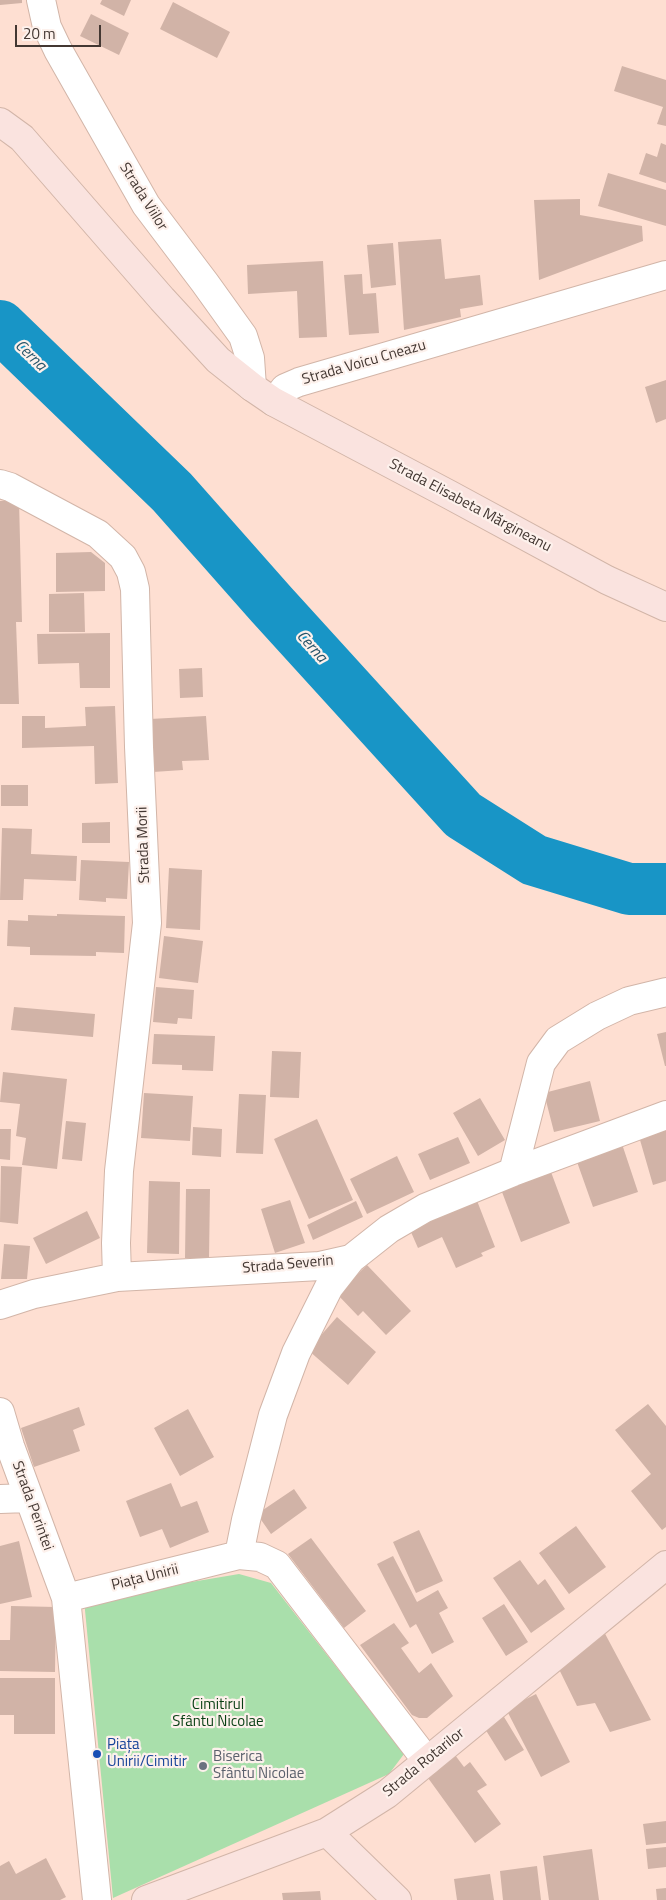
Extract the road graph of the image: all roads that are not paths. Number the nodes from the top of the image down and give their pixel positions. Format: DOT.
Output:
graph roads {
  1 [pos="41,0"];
  2 [pos="0,122"];
  3 [pos="666,275"];
  4 [pos="252,386"];
  5 [pos="274,402"];
  6 [pos="0,484"];
  7 [pos="666,607"];
  8 [pos="666,992"];
  9 [pos="666,1115"];
  10 [pos="512,1172"];
  11 [pos="351,1259"];
  12 [pos="117,1277"];
  13 [pos="0,1305"];
  14 [pos="0,1412"];
  15 [pos="29,1498"];
  16 [pos="0,1499"];
  17 [pos="239,1554"];
  18 [pos="666,1565"];
  19 [pos="66,1598"];
  20 [pos="427,1761"];
  21 [pos="327,1832"];
  22 [pos="178,1894"];
  23 [pos="97,1900"];
  24 [pos="146,1900"];
  25 [pos="397,1900"];
  1 -- 4 [label="street, Strada Viilor"];
  2 -- 4 [label="main road"];
  3 -- 5 [label="street, Strada Voicu Cneazu"];
  4 -- 5 [label="main road"];
  5 -- 7 [label="main road, Strada Elisabeta Mărgineanu"];
  6 -- 12 [label="street, Strada Morii"];
  8 -- 10 [label="street"];
  9 -- 10 [label="street, Strada Severin"];
  10 -- 11 [label="street, Strada Severin"];
  11 -- 12 [label="street, Strada Severin"];
  11 -- 17 [label="street"];
  12 -- 13 [label="street, Strada Severin"];
  14 -- 15 [label="street, Strada Perintei"];
  15 -- 16 [label="street"];
  15 -- 19 [label="street, Strada Perintei"];
  17 -- 19 [label="street, Piața Unirii"];
  17 -- 20 [label="street, Piața Unirii"];
  18 -- 20 [label="main road, Strada Rotarilor"];
  19 -- 23 [label="street"];
  20 -- 21 [label="main road, Strada Rotarilor"];
  21 -- 22 [label="main road, Strada Rotarilor"];
  21 -- 25 [label="main road"];
  22 -- 24 [label="main road, Strada Rotarilor"];
}
